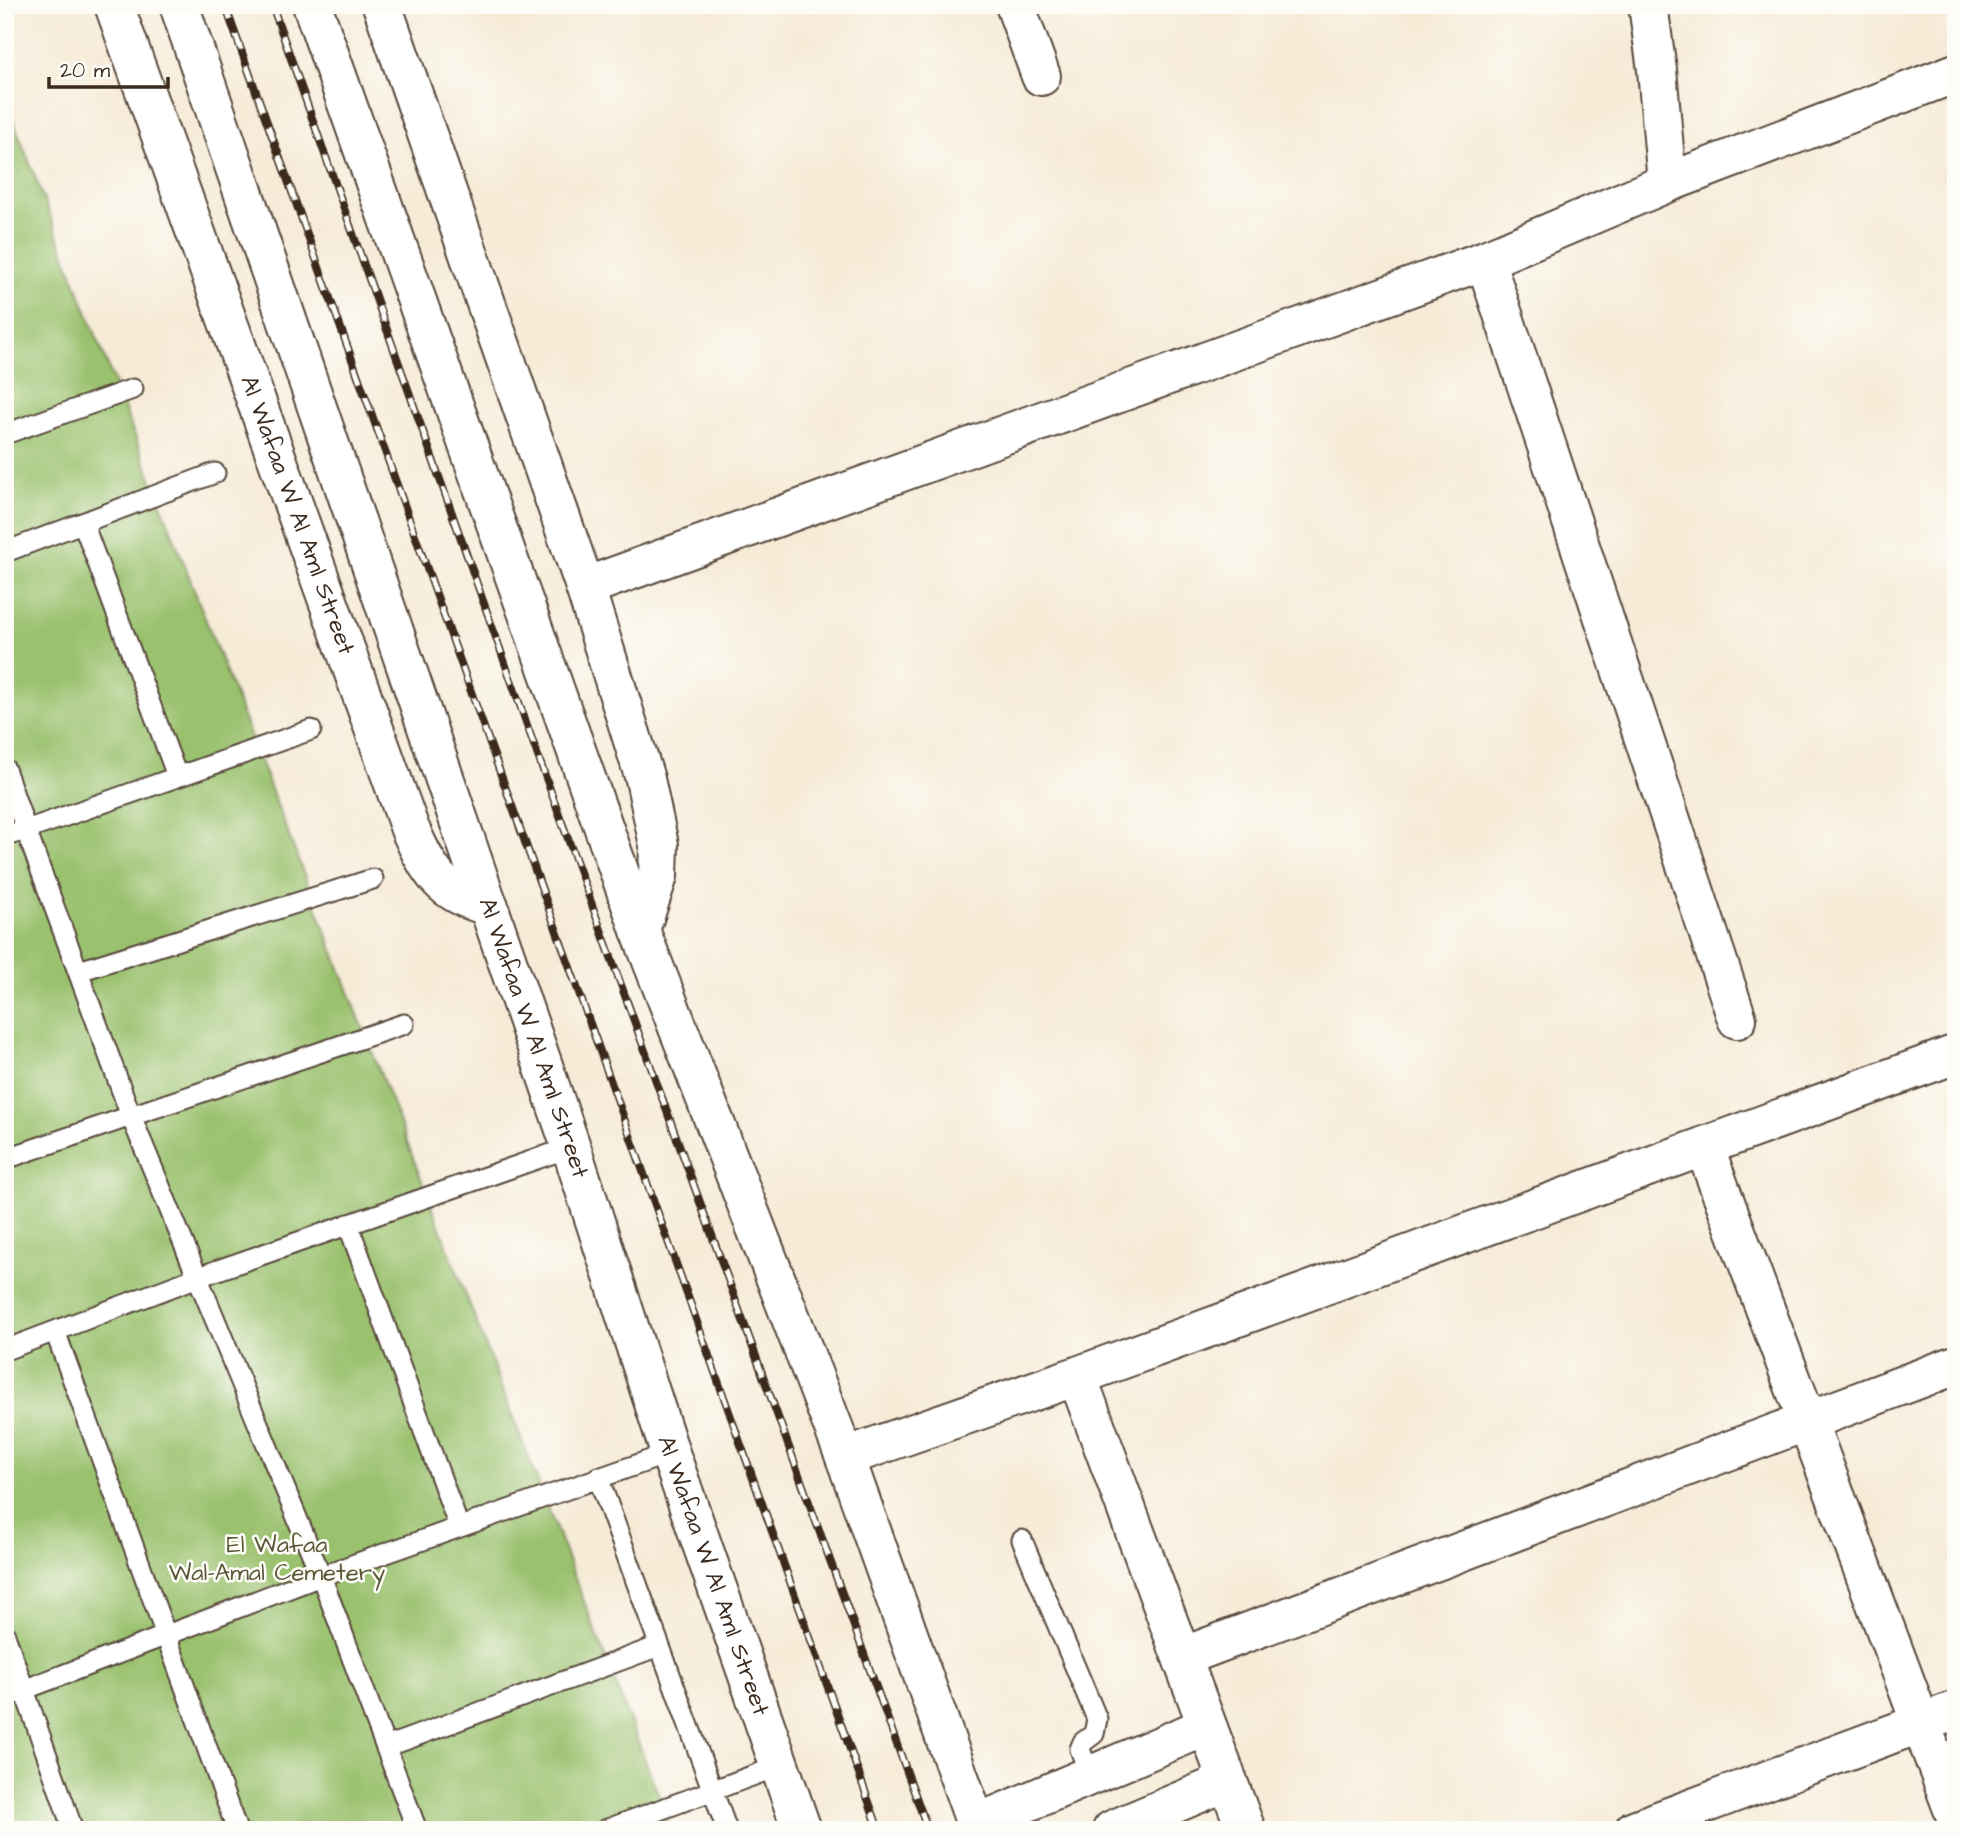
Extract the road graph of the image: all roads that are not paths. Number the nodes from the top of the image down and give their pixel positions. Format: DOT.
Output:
graph roads {
  1 [pos="114,5"];
  2 [pos="179,5"];
  3 [pos="312,5"];
  4 [pos="382,5"];
  5 [pos="1015,5"];
  6 [pos="1648,5"];
  7 [pos="1956,73"];
  8 [pos="1041,76"];
  9 [pos="1667,183"];
  10 [pos="1485,260"];
  11 [pos="133,389"];
  12 [pos="5,434"];
  13 [pos="215,473"];
  14 [pos="83,523"];
  15 [pos="5,552"];
  16 [pos="584,587"];
  17 [pos="311,730"];
  18 [pos="5,769"];
  19 [pos="177,776"];
  20 [pos="26,830"];
  21 [pos="5,836"];
  22 [pos="373,879"];
  23 [pos="489,906"];
  24 [pos="640,930"];
  25 [pos="79,971"];
  26 [pos="1737,1019"];
  27 [pos="404,1024"];
  28 [pos="1956,1054"];
  29 [pos="131,1116"];
  30 [pos="1704,1146"];
  31 [pos="571,1147"];
  32 [pos="5,1159"];
  33 [pos="348,1224"];
  34 [pos="195,1278"];
  35 [pos="55,1331"];
  36 [pos="5,1350"];
  37 [pos="1956,1365"];
  38 [pos="1077,1376"];
  39 [pos="1807,1421"];
  40 [pos="670,1452"];
  41 [pos="845,1457"];
  42 [pos="598,1477"];
  43 [pos="459,1527"];
  44 [pos="1022,1540"];
  45 [pos="321,1576"];
  46 [pos="165,1634"];
  47 [pos="5,1635"];
  48 [pos="659,1646"];
  49 [pos="1182,1657"];
  50 [pos="26,1690"];
  51 [pos="5,1697"];
  52 [pos="1956,1710"];
  53 [pos="1921,1724"];
  54 [pos="1207,1726"];
  55 [pos="386,1747"];
  56 [pos="779,1766"];
  57 [pos="1099,1772"];
  58 [pos="1228,1781"];
  59 [pos="713,1790"];
  60 [pos="1956,1817"];
  61 [pos="977,1827"];
  62 [pos="1118,1828"];
  63 [pos="73,1830"];
  64 [pos="237,1830"];
  65 [pos="417,1830"];
  66 [pos="605,1830"];
  67 [pos="727,1830"];
  68 [pos="802,1830"];
  69 [pos="1246,1830"];
  70 [pos="1634,1830"];
  1 -- 23 [label="street, Al Wafaa W Al Aml Street"];
  2 -- 23 [label="street"];
  3 -- 24 [label="street"];
  4 -- 16 [label="street"];
  5 -- 8 [label="street"];
  6 -- 9 [label="street"];
  7 -- 9 [label="street"];
  9 -- 10 [label="street"];
  10 -- 16 [label="street"];
  10 -- 26 [label="street"];
  11 -- 12 [label="lane"];
  13 -- 14 [label="lane"];
  14 -- 15 [label="lane"];
  14 -- 19 [label="lane"];
  16 -- 24 [label="street"];
  17 -- 19 [label="lane"];
  18 -- 20 [label="lane"];
  19 -- 20 [label="lane"];
  20 -- 21 [label="lane"];
  20 -- 25 [label="lane"];
  22 -- 25 [label="lane"];
  23 -- 31 [label="street, Al Wafaa W Al Aml Street"];
  24 -- 41 [label="street"];
  25 -- 29 [label="lane"];
  27 -- 29 [label="lane"];
  28 -- 30 [label="street"];
  29 -- 32 [label="lane"];
  29 -- 34 [label="lane"];
  30 -- 38 [label="street"];
  30 -- 39 [label="street"];
  31 -- 33 [label="lane"];
  31 -- 40 [label="street, Al Wafaa W Al Aml Street"];
  33 -- 34 [label="lane"];
  33 -- 43 [label="lane"];
  34 -- 35 [label="lane"];
  34 -- 45 [label="lane"];
  35 -- 36 [label="lane"];
  35 -- 46 [label="lane"];
  37 -- 39 [label="street"];
  38 -- 41 [label="street"];
  38 -- 49 [label="street"];
  39 -- 49 [label="street"];
  39 -- 53 [label="street"];
  40 -- 42 [label="lane"];
  40 -- 56 [label="street, Al Wafaa W Al Aml Street"];
  41 -- 61 [label="street"];
  42 -- 43 [label="lane"];
  42 -- 48 [label="lane"];
  43 -- 45 [label="lane"];
  44 -- 57 [label="lane"];
  45 -- 46 [label="lane"];
  45 -- 55 [label="lane"];
  46 -- 50 [label="lane"];
  46 -- 64 [label="lane"];
  47 -- 50 [label="lane"];
  48 -- 55 [label="lane"];
  48 -- 59 [label="lane"];
  49 -- 54 [label="street"];
  50 -- 51 [label="lane"];
  50 -- 63 [label="lane"];
  52 -- 53 [label="street"];
  53 -- 60 [label="street"];
  53 -- 70 [label="street"];
  54 -- 57 [label="street"];
  54 -- 58 [label="street"];
  55 -- 65 [label="lane"];
  56 -- 59 [label="lane"];
  56 -- 68 [label="street, Al Wafaa W Al Aml Street"];
  57 -- 61 [label="street"];
  57 -- 62 [label="street"];
  58 -- 62 [label="street"];
  58 -- 69 [label="street"];
  59 -- 66 [label="lane"];
  59 -- 67 [label="lane"];
}
